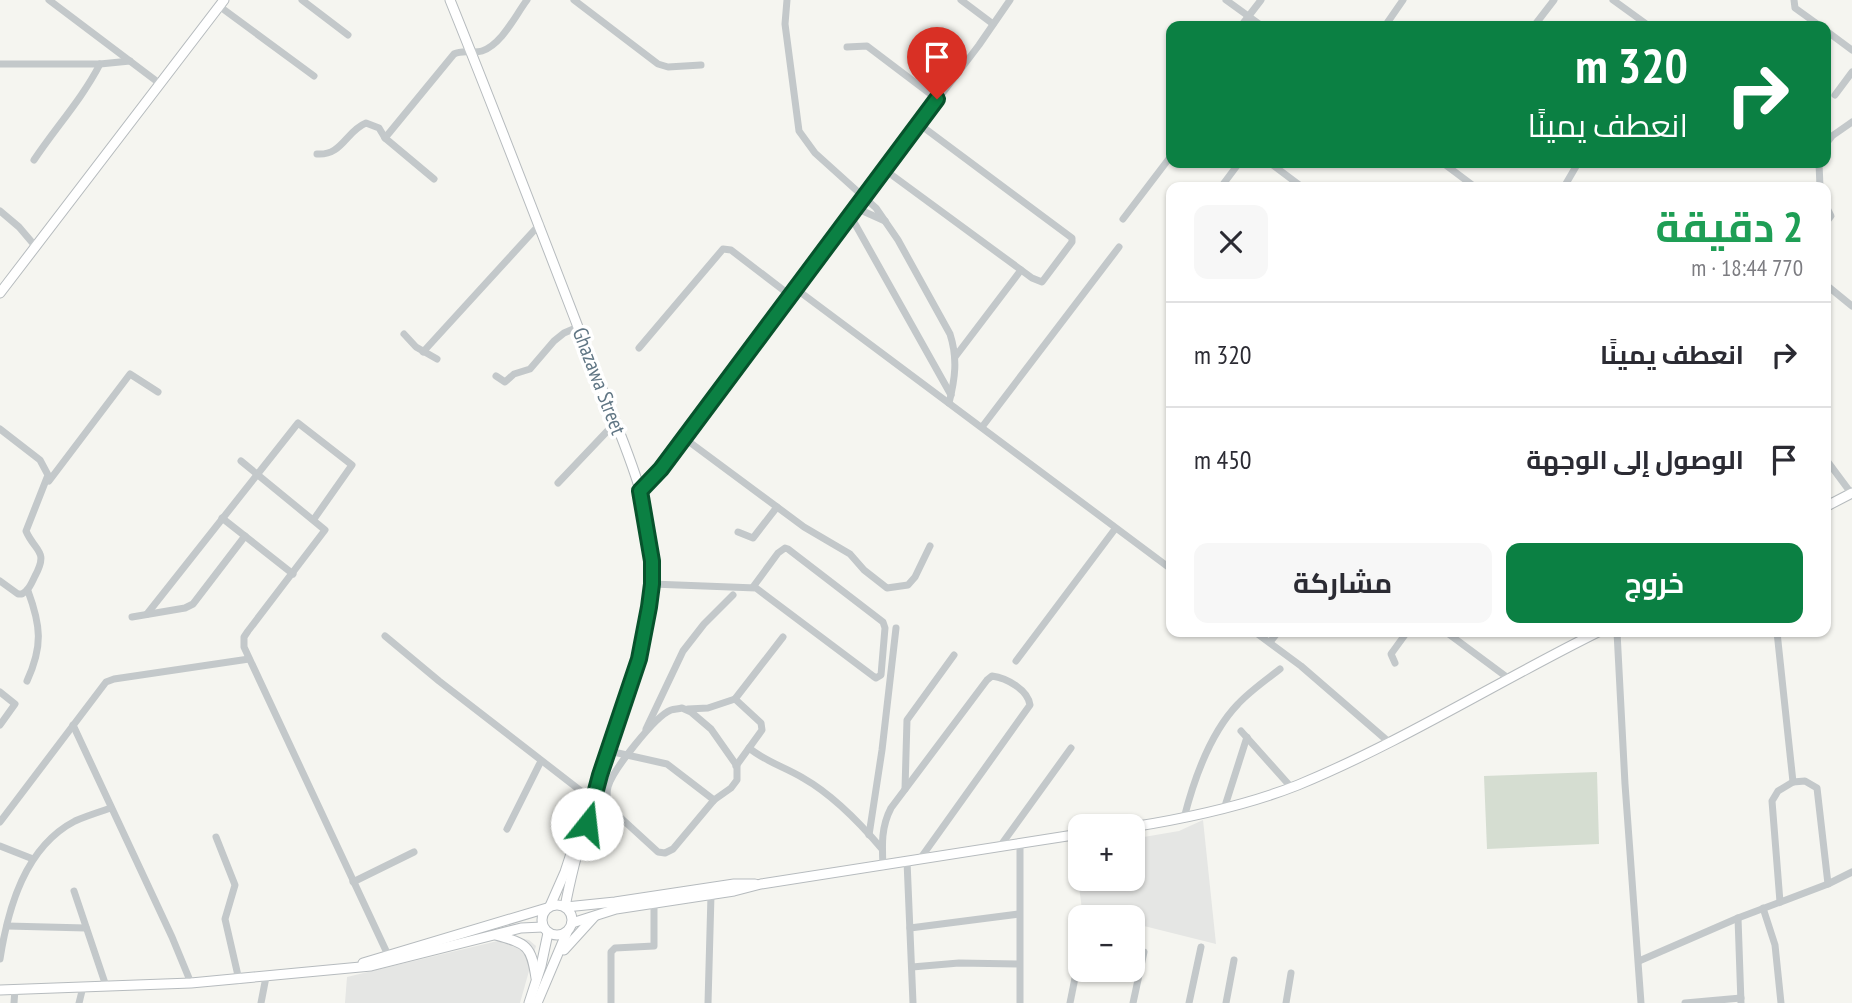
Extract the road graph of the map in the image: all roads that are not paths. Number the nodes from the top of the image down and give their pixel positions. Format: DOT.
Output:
graph roads {
  1 [pos="49,0"];
  2 [pos="302,0"];
  3 [pos="450,0"];
  4 [pos="527,0"];
  5 [pos="574,0"];
  6 [pos="787,0"];
  7 [pos="961,0"];
  8 [pos="1010,0"];
  9 [pos="1226,0"];
  10 [pos="1261,0"];
  11 [pos="1403,0"];
  12 [pos="1554,0"];
  13 [pos="1613,0"];
  14 [pos="1794,0"];
  15 [pos="221,3"];
  16 [pos="1249,16"];
  17 [pos="1245,21"];
  18 [pos="1256,21"];
  19 [pos="1388,21"];
  20 [pos="1538,21"];
  21 [pos="1642,21"];
  22 [pos="1813,21"];
  23 [pos="993,24"];
  24 [pos="348,34"];
  25 [pos="1831,34"];
  26 [pos="846,47"];
  27 [pos="1852,50"];
  28 [pos="470,51"];
  29 [pos="130,61"];
  30 [pos="0,64"];
  31 [pos="100,64"];
  32 [pos="701,65"];
  33 [pos="1852,72"];
  34 [pos="314,76"];
  35 [pos="159,83"];
  36 [pos="1835,95"];
  37 [pos="937,99"];
  38 [pos="1852,122"];
  39 [pos="919,124"];
  40 [pos="1831,137"];
  41 [pos="385,138"];
  42 [pos="317,154"];
  43 [pos="34,160"];
  44 [pos="1166,163"];
  45 [pos="1277,168"];
  46 [pos="1450,168"];
  47 [pos="885,170"];
  48 [pos="434,179"];
  49 [pos="1295,182"];
  50 [pos="1468,182"];
  51 [pos="865,196"];
  52 [pos="856,208"];
  53 [pos="0,211"];
  54 [pos="850,215"];
  55 [pos="1124,219"];
  56 [pos="885,221"];
  57 [pos="540,224"];
  58 [pos="36,247"];
  59 [pos="1119,247"];
  60 [pos="1021,270"];
  61 [pos="1831,289"];
  62 [pos="793,292"];
  63 [pos="0,293"];
  64 [pos="1852,306"];
  65 [pos="578,327"];
  66 [pos="404,334"];
  67 [pos="639,348"];
  68 [pos="423,352"];
  69 [pos="955,358"];
  70 [pos="437,359"];
  71 [pos="496,376"];
  72 [pos="158,392"];
  73 [pos="950,400"];
  74 [pos="615,423"];
  75 [pos="982,427"];
  76 [pos="0,429"];
  77 [pos="684,438"];
  78 [pos="242,461"];
  79 [pos="1831,466"];
  80 [pos="257,473"];
  81 [pos="558,483"];
  82 [pos="44,487"];
  83 [pos="640,491"];
  84 [pos="1852,493"];
  85 [pos="1831,504"];
  86 [pos="777,508"];
  87 [pos="222,518"];
  88 [pos="314,519"];
  89 [pos="1115,529"];
  90 [pos="738,532"];
  91 [pos="245,536"];
  92 [pos="930,546"];
  93 [pos="1166,565"];
  94 [pos="292,574"];
  95 [pos="652,584"];
  96 [pos="2,586"];
  97 [pos="753,587"];
  98 [pos="28,591"];
  99 [pos="733,595"];
  100 [pos="147,614"];
  101 [pos="132,617"];
  102 [pos="895,628"];
  103 [pos="385,636"];
  104 [pos="783,637"];
  105 [pos="1262,637"];
  106 [pos="1274,637"];
  107 [pos="1403,637"];
  108 [pos="1453,637"];
  109 [pos="1588,637"];
  110 [pos="1617,637"];
  111 [pos="1778,637"];
  112 [pos="1270,642"];
  113 [pos="954,655"];
  114 [pos="249,659"];
  115 [pos="1016,661"];
  116 [pos="1395,663"];
  117 [pos="1280,668"];
  118 [pos="1508,678"];
  119 [pos="27,681"];
  120 [pos="0,692"];
  121 [pos="734,699"];
  122 [pos="685,709"];
  123 [pos="0,724"];
  124 [pos="73,724"];
  125 [pos="641,739"];
  126 [pos="1390,743"];
  127 [pos="749,748"];
  128 [pos="1071,748"];
  129 [pos="608,751"];
  130 [pos="628,755"];
  131 [pos="541,761"];
  132 [pos="736,766"];
  133 [pos="600,775"];
  134 [pos="1793,782"];
  135 [pos="1291,787"];
  136 [pos="905,789"];
  137 [pos="590,797"];
  138 [pos="714,800"];
  139 [pos="111,808"];
  140 [pos="1224,809"];
  141 [pos="1184,818"];
  142 [pos="0,822"];
  143 [pos="1145,825"];
  144 [pos="508,829"];
  145 [pos="869,835"];
  146 [pos="1068,836"];
  147 [pos="216,837"];
  148 [pos="1020,843"];
  149 [pos="1001,845"];
  150 [pos="0,846"];
  151 [pos="882,849"];
  152 [pos="414,852"];
  153 [pos="33,859"];
  154 [pos="920,859"];
  155 [pos="907,861"];
  156 [pos="883,866"];
  157 [pos="1852,872"];
  158 [pos="353,882"];
  159 [pos="761,884"];
  160 [pos="1828,884"];
  161 [pos="74,891"];
  162 [pos="711,895"];
  163 [pos="1780,902"];
  164 [pos="654,903"];
  165 [pos="549,907"];
  166 [pos="565,907"];
  167 [pos="1763,908"];
  168 [pos="1019,914"];
  169 [pos="596,915"];
  170 [pos="1738,918"];
  171 [pos="572,923"];
  172 [pos="7,926"];
  173 [pos="86,928"];
  174 [pos="910,928"];
  175 [pos="546,930"];
  176 [pos="567,932"];
  177 [pos="494,934"];
  178 [pos="2,935"];
  179 [pos="1201,947"];
  180 [pos="388,955"];
  181 [pos="0,959"];
  182 [pos="1234,960"];
  183 [pos="1639,961"];
  184 [pos="1019,964"];
  185 [pos="358,966"];
  186 [pos="552,966"];
  187 [pos="912,967"];
  188 [pos="1291,972"];
  189 [pos="266,977"];
  190 [pos="239,980"];
  191 [pos="536,982"];
  192 [pos="1074,982"];
  193 [pos="1138,982"];
  194 [pos="191,983"];
  195 [pos="106,986"];
  196 [pos="83,987"];
  197 [pos="15,989"];
  198 [pos="0,990"];
  199 [pos="1741,1000"];
  200 [pos="14,1003"];
  201 [pos="79,1003"];
  202 [pos="261,1003"];
  203 [pos="529,1003"];
  204 [pos="537,1003"];
  205 [pos="611,1003"];
  206 [pos="708,1003"];
  207 [pos="913,1003"];
  208 [pos="1020,1003"];
  209 [pos="1070,1003"];
  210 [pos="1133,1003"];
  211 [pos="1189,1003"];
  212 [pos="1226,1003"];
  213 [pos="1286,1003"];
  214 [pos="1641,1003"];
  215 [pos="1685,1003"];
  216 [pos="1781,1003"];
  1 -- 29 [label="street"];
  2 -- 24 [label="street"];
  3 -- 28 [label="main road, Ghazawa Street"];
  4 -- 28 [label="street"];
  5 -- 32 [label="street"];
  6 -- 51 [label="street"];
  7 -- 23 [label="street"];
  8 -- 23 [label="street"];
  9 -- 16 [label="street"];
  10 -- 16 [label="street"];
  11 -- 19 [label="street"];
  12 -- 20 [label="street"];
  13 -- 21 [label="street"];
  14 -- 22 [label="street"];
  15 -- 34 [label="street"];
  15 -- 35 [label="main road"];
  16 -- 17 [label="street"];
  16 -- 18 [label="street"];
  23 -- 37 [label="street"];
  25 -- 27 [label="street"];
  26 -- 37 [label="street"];
  28 -- 41 [label="street"];
  28 -- 57 [label="main road, Ghazawa Street"];
  29 -- 31 [label="street"];
  29 -- 35 [label="street"];
  30 -- 31 [label="street"];
  31 -- 43 [label="street"];
  33 -- 36 [label="street"];
  35 -- 58 [label="main road"];
  37 -- 39 [label="street"];
  38 -- 40 [label="street"];
  39 -- 47 [label="street"];
  39 -- 60 [label="street"];
  41 -- 42 [label="street"];
  41 -- 48 [label="street"];
  44 -- 55 [label="street"];
  45 -- 49 [label="street"];
  46 -- 50 [label="street"];
  47 -- 51 [label="street"];
  47 -- 60 [label="street"];
  51 -- 52 [label="street"];
  51 -- 56 [label="street"];
  52 -- 54 [label="street"];
  52 -- 56 [label="street"];
  53 -- 58 [label="street"];
  54 -- 62 [label="street"];
  54 -- 73 [label="street"];
  56 -- 69 [label="street"];
  57 -- 65 [label="main road, Ghazawa Street"];
  57 -- 68 [label="street"];
  58 -- 63 [label="main road"];
  59 -- 75 [label="street"];
  60 -- 69 [label="street"];
  61 -- 64 [label="street"];
  62 -- 67 [label="street"];
  62 -- 73 [label="street"];
  62 -- 77 [label="street"];
  65 -- 71 [label="street"];
  65 -- 74 [label="main road, Ghazawa Street"];
  66 -- 68 [label="street"];
  68 -- 70 [label="street"];
  69 -- 73 [label="street"];
  72 -- 82 [label="street"];
  73 -- 75 [label="street"];
  74 -- 81 [label="street"];
  74 -- 83 [label="main road, Ghazawa Street"];
  75 -- 89 [label="street"];
  76 -- 82 [label="street"];
  77 -- 83 [label="street"];
  77 -- 86 [label="street"];
  78 -- 80 [label="street"];
  79 -- 84 [label="street"];
  80 -- 87 [label="street"];
  80 -- 88 [label="street"];
  80 -- 88 [label="street"];
  82 -- 98 [label="street"];
  83 -- 95 [label="main road, Ghazawa Street"];
  84 -- 85 [label="main road"];
  86 -- 90 [label="street"];
  86 -- 92 [label="street"];
  87 -- 91 [label="street"];
  87 -- 100 [label="street"];
  88 -- 94 [label="street"];
  89 -- 93 [label="street"];
  89 -- 115 [label="street"];
  91 -- 94 [label="street"];
  91 -- 100 [label="street"];
  94 -- 114 [label="street"];
  95 -- 97 [label="street"];
  95 -- 129 [label="main road, Ghazawa Street"];
  96 -- 98 [label="street"];
  97 -- 97 [label="street"];
  98 -- 119 [label="street"];
  99 -- 125 [label="street"];
  100 -- 101 [label="street"];
  102 -- 145 [label="street"];
  103 -- 131 [label="street"];
  104 -- 121 [label="street"];
  105 -- 112 [label="street"];
  106 -- 112 [label="street"];
  107 -- 116 [label="street"];
  108 -- 118 [label="street"];
  109 -- 118 [label="main road"];
  110 -- 183 [label="street"];
  111 -- 134 [label="street"];
  112 -- 126 [label="street"];
  113 -- 136 [label="street"];
  114 -- 124 [label="street"];
  114 -- 158 [label="street"];
  117 -- 141 [label="street"];
  118 -- 126 [label="main road"];
  120 -- 123 [label="street"];
  121 -- 122 [label="street"];
  121 -- 127 [label="street"];
  122 -- 125 [label="street"];
  122 -- 132 [label="street"];
  124 -- 139 [label="street"];
  124 -- 142 [label="street"];
  125 -- 130 [label="street"];
  126 -- 135 [label="main road"];
  127 -- 132 [label="street"];
  127 -- 145 [label="street"];
  128 -- 149 [label="street"];
  129 -- 130 [label="street"];
  129 -- 133 [label="main road, Ghazawa Street"];
  130 -- 138 [label="street"];
  130 -- 138 [label="street"];
  131 -- 137 [label="street"];
  131 -- 144 [label="street"];
  132 -- 138 [label="street"];
  133 -- 137 [label="main road, Ghazawa Street"];
  133 -- 166 [label="main road, Ghazawa Street"];
  134 -- 160 [label="street"];
  134 -- 163 [label="street"];
  135 -- 140 [label="main road"];
  135 -- 140 [label="street"];
  136 -- 151 [label="street"];
  136 -- 154 [label="street"];
  137 -- 165 [label="main road, Ghazawa Street"];
  139 -- 153 [label="street"];
  139 -- 194 [label="street"];
  140 -- 141 [label="main road"];
  141 -- 143 [label="main road"];
  145 -- 151 [label="street"];
  146 -- 148 [label="main road"];
  147 -- 190 [label="street"];
  148 -- 149 [label="main road"];
  148 -- 168 [label="street"];
  149 -- 154 [label="main road"];
  150 -- 153 [label="street"];
  151 -- 156 [label="street"];
  152 -- 158 [label="street"];
  153 -- 172 [label="street"];
  154 -- 155 [label="main road"];
  155 -- 156 [label="main road"];
  155 -- 174 [label="street"];
  156 -- 159 [label="main road"];
  157 -- 160 [label="street"];
  158 -- 180 [label="street"];
  159 -- 162 [label="main road"];
  159 -- 166 [label="main road"];
  160 -- 163 [label="street"];
  161 -- 173 [label="street"];
  162 -- 164 [label="main road"];
  162 -- 206 [label="street"];
  163 -- 167 [label="street"];
  164 -- 169 [label="main road"];
  164 -- 205 [label="street"];
  165 -- 166 [label="main road"];
  165 -- 175 [label="main road"];
  165 -- 180 [label="main road"];
  166 -- 171 [label="main road"];
  167 -- 170 [label="street"];
  167 -- 216 [label="street"];
  168 -- 174 [label="street"];
  168 -- 184 [label="street"];
  169 -- 171 [label="main road"];
  169 -- 186 [label="main road"];
  170 -- 183 [label="street"];
  170 -- 199 [label="street"];
  171 -- 176 [label="main road"];
  172 -- 173 [label="street"];
  172 -- 178 [label="street"];
  173 -- 195 [label="street"];
  174 -- 187 [label="street"];
  175 -- 176 [label="main road"];
  175 -- 177 [label="main road"];
  175 -- 191 [label="main road"];
  176 -- 186 [label="main road"];
  177 -- 185 [label="main road"];
  177 -- 191 [label="main road"];
  178 -- 181 [label="street"];
  179 -- 211 [label="street"];
  180 -- 185 [label="main road"];
  182 -- 212 [label="street"];
  183 -- 214 [label="street"];
  184 -- 187 [label="street"];
  184 -- 208 [label="street"];
  185 -- 189 [label="main road"];
  186 -- 204 [label="main road"];
  187 -- 207 [label="street"];
  188 -- 213 [label="street"];
  189 -- 190 [label="main road"];
  189 -- 202 [label="street"];
  190 -- 194 [label="main road"];
  191 -- 203 [label="main road"];
  192 -- 209 [label="street"];
  193 -- 210 [label="street"];
  194 -- 195 [label="main road"];
  195 -- 196 [label="main road"];
  196 -- 197 [label="main road"];
  196 -- 201 [label="street"];
  197 -- 198 [label="main road"];
  197 -- 200 [label="street"];
  199 -- 215 [label="street"];
}
